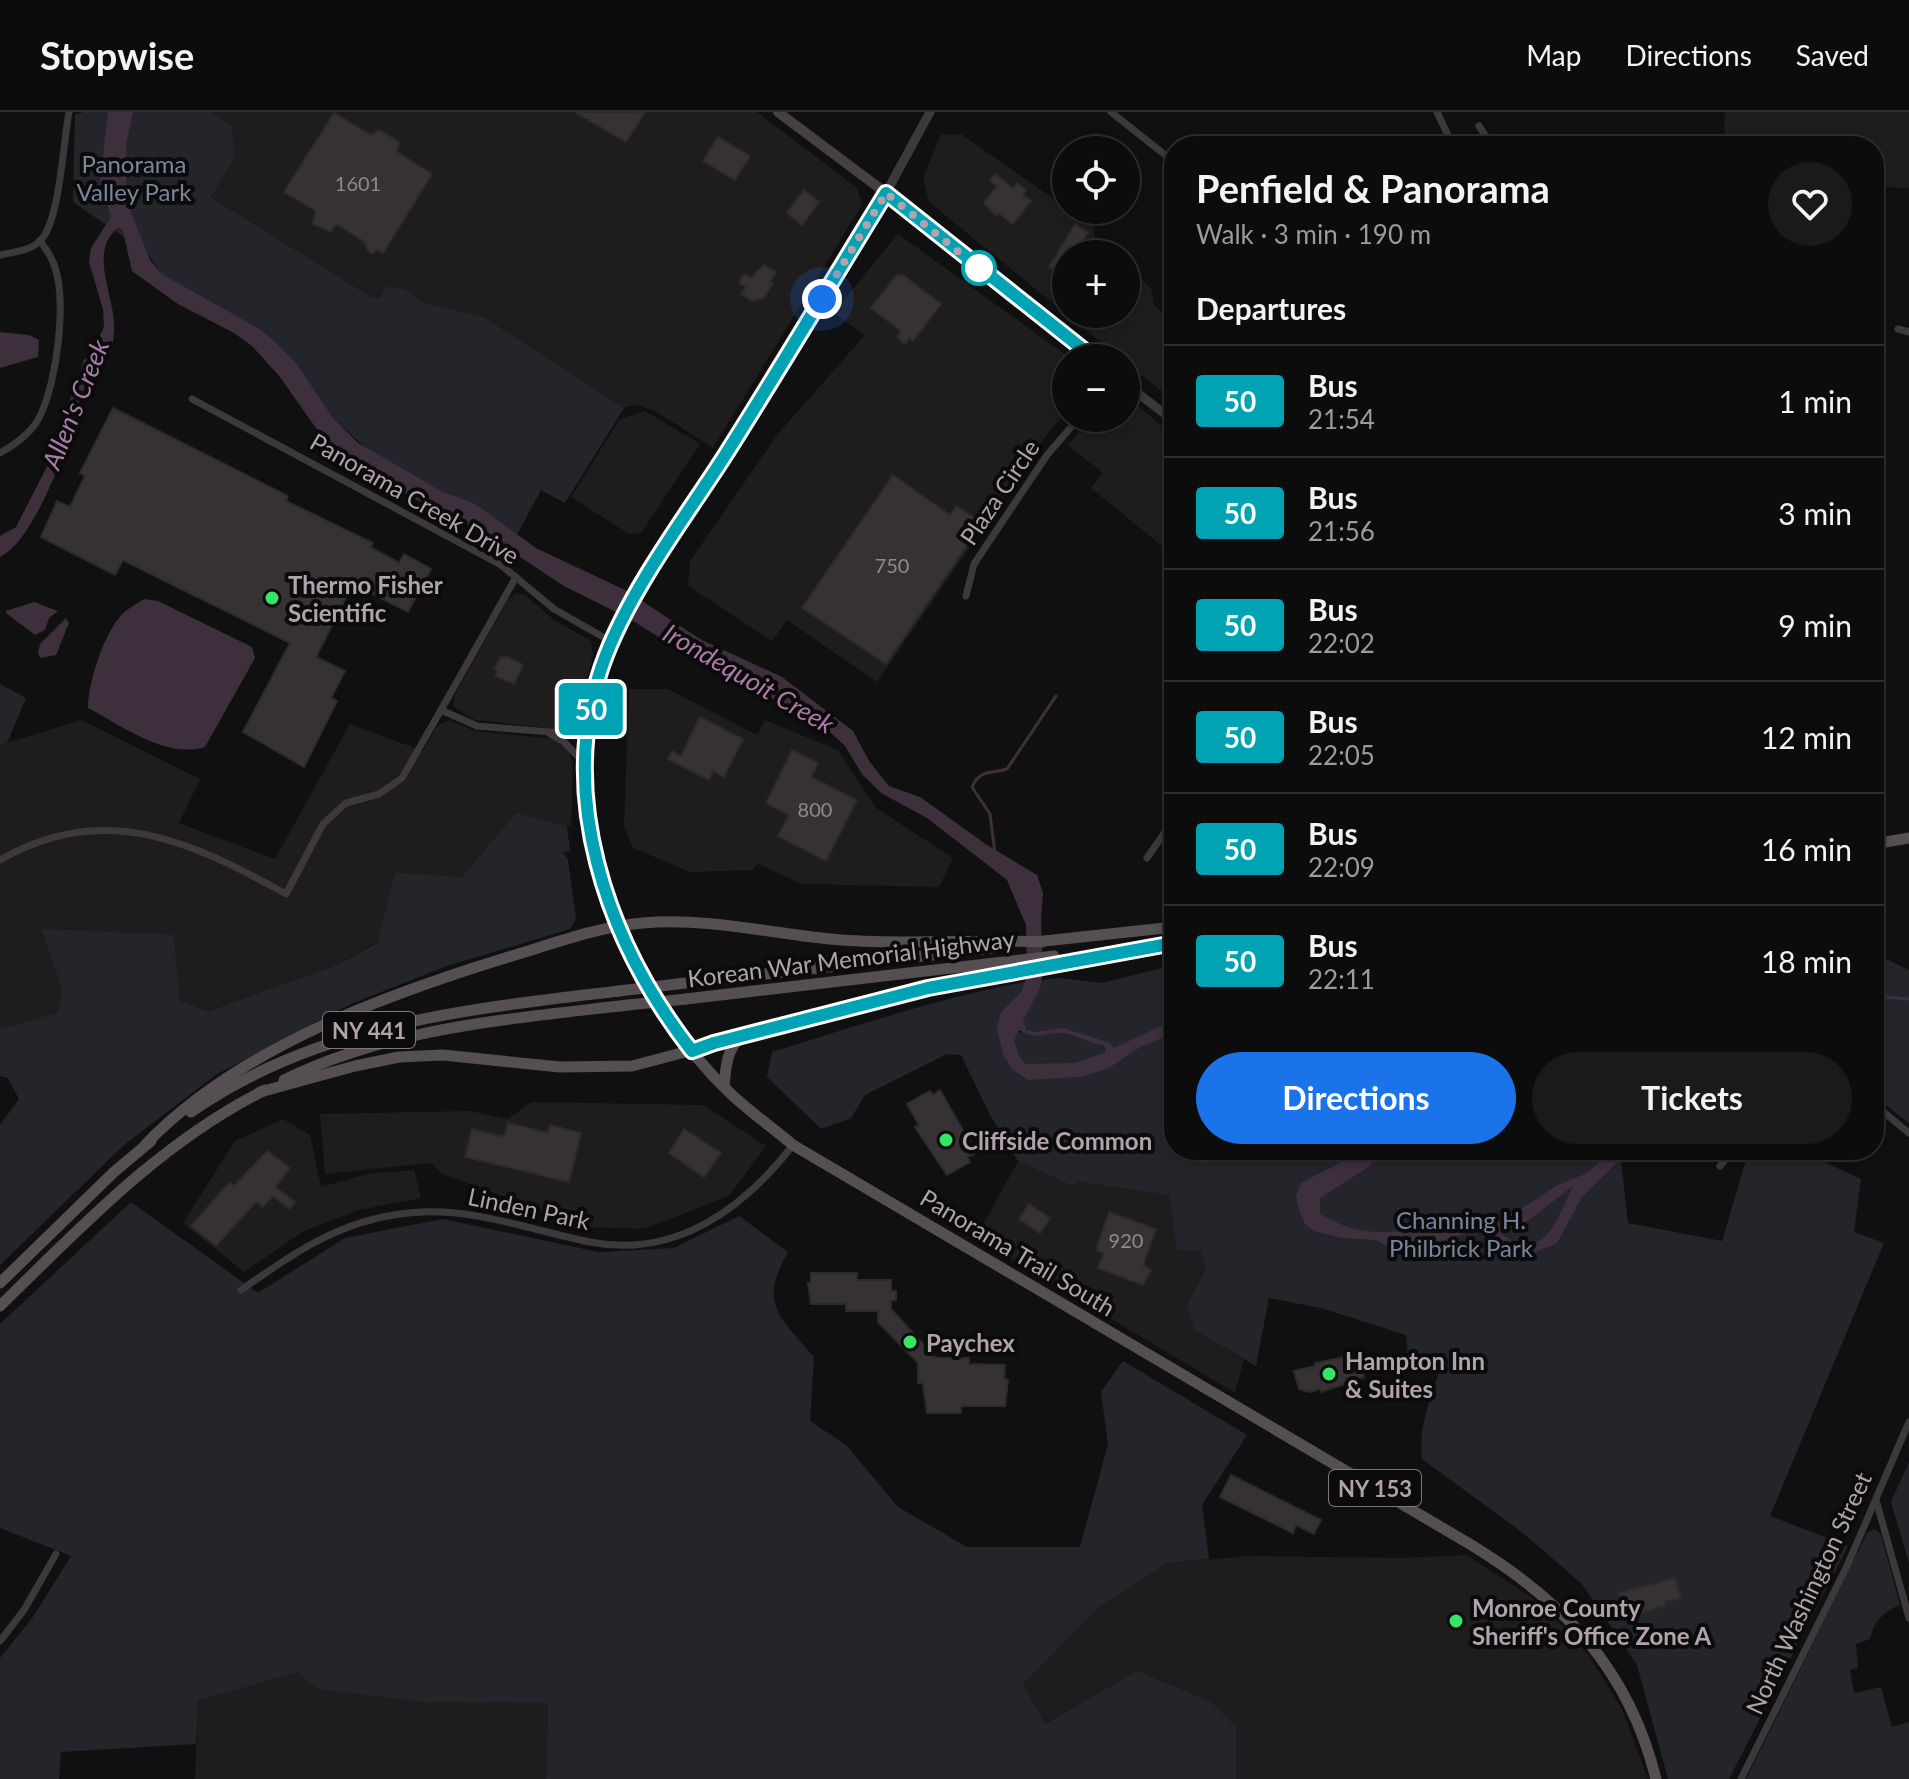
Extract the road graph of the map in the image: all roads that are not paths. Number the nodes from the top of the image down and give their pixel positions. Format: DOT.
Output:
graph roads {
  1 [pos="69,112"];
  2 [pos="778,112"];
  3 [pos="930,112"];
  4 [pos="1111,112"];
  5 [pos="1127,112"];
  6 [pos="1437,112"];
  7 [pos="1121,120"];
  8 [pos="1479,126"];
  9 [pos="1448,136"];
  10 [pos="1486,136"];
  11 [pos="1164,154"];
  12 [pos="886,193"];
  13 [pos="40,240"];
  14 [pos="0,255"];
  15 [pos="1898,329"];
  16 [pos="1909,332"];
  17 [pos="1076,344"];
  18 [pos="1140,395"];
  19 [pos="192,399"];
  20 [pos="1164,413"];
  21 [pos="1067,432"];
  22 [pos="0,453"];
  23 [pos="516,577"];
  24 [pos="966,596"];
  25 [pos="612,642"];
  26 [pos="441,710"];
  27 [pos="544,732"];
  28 [pos="587,735"];
  29 [pos="586,765"];
  30 [pos="1164,833"];
  31 [pos="1909,838"];
  32 [pos="1884,842"];
  33 [pos="1147,858"];
  34 [pos="0,860"];
  35 [pos="617,926"];
  36 [pos="1164,928"];
  37 [pos="1002,943"];
  38 [pos="1164,944"];
  39 [pos="1005,967"];
  40 [pos="741,1036"];
  41 [pos="692,1051"];
  42 [pos="724,1087"];
  43 [pos="260,1092"];
  44 [pos="1884,1112"];
  45 [pos="1909,1133"];
  46 [pos="145,1145"];
  47 [pos="793,1145"];
  48 [pos="1725,1160"];
  49 [pos="1720,1166"];
  50 [pos="0,1283"];
  51 [pos="241,1290"];
  52 [pos="0,1306"];
  53 [pos="1909,1422"];
  54 [pos="1876,1500"];
  55 [pos="56,1554"];
  56 [pos="1909,1618"];
  57 [pos="0,1641"];
  58 [pos="1656,1779"];
  59 [pos="1741,1779"];
  1 -- 13 [label="street"];
  2 -- 12 [label="main road"];
  3 -- 12 [label="street"];
  4 -- 7 [label="street"];
  5 -- 7 [label="street"];
  6 -- 9 [label="street"];
  7 -- 11 [label="street"];
  8 -- 10 [label="street"];
  12 -- 17 [label="street"];
  12 -- 25 [label="main road, Panorama Trail South"];
  13 -- 14 [label="street"];
  13 -- 22 [label="street"];
  15 -- 16 [label="street"];
  18 -- 20 [label="street"];
  19 -- 23 [label="street, Panorama Creek Drive"];
  21 -- 24 [label="street, Plaza Circle"];
  23 -- 25 [label="street, Panorama Creek Drive"];
  23 -- 26 [label="street"];
  25 -- 28 [label="main road, Panorama Trail South"];
  26 -- 27 [label="street"];
  26 -- 34 [label="street"];
  27 -- 28 [label="street"];
  27 -- 29 [label="street"];
  28 -- 29 [label="main road, Panorama Trail South"];
  29 -- 35 [label="main road, Panorama Trail South"];
  30 -- 33 [label="street"];
  31 -- 32 [label="main road"];
  35 -- 37 [label="main road"];
  35 -- 41 [label="main road, Panorama Trail South / NY 153"];
  35 -- 46 [label="main road"];
  36 -- 37 [label="main road, Korean War Memorial Highway"];
  37 -- 46 [label="main road, Korean War Memorial Highway / NY 441, bridge"];
  38 -- 39 [label="main road"];
  39 -- 40 [label="main road"];
  39 -- 43 [label="main road, Korean War Memorial Highway / NY 441, bridge"];
  40 -- 41 [label="main road"];
  40 -- 42 [label="main road"];
  41 -- 42 [label="main road, Panorama Trail South / NY 153"];
  41 -- 43 [label="main road"];
  42 -- 47 [label="main road, Panorama Trail South / NY 153"];
  43 -- 52 [label="main road, Korean War Memorial Highway / NY 441"];
  44 -- 45 [label="street"];
  46 -- 50 [label="main road, Korean War Memorial Highway / NY 441"];
  47 -- 51 [label="street, Linden Park"];
  47 -- 58 [label="main road, Panorama Trail South / NY 153"];
  48 -- 49 [label="street"];
  53 -- 54 [label="street, North Washington Street"];
  54 -- 56 [label="street"];
  54 -- 59 [label="street, North Washington Street"];
  55 -- 57 [label="street"];
}
